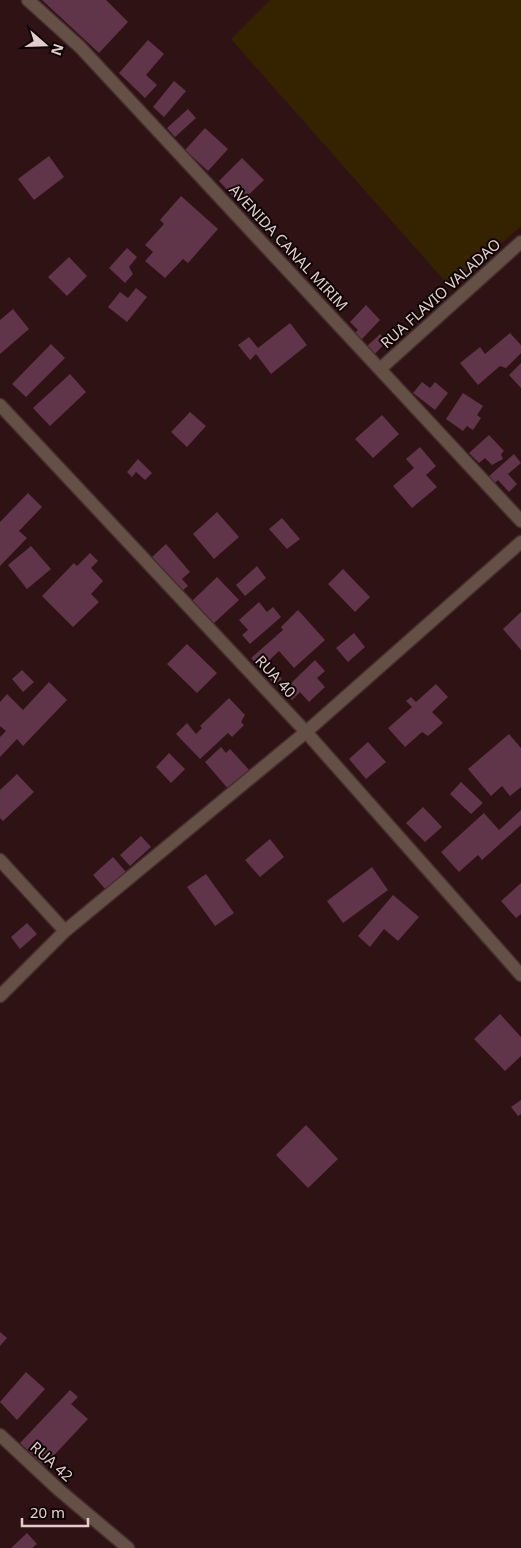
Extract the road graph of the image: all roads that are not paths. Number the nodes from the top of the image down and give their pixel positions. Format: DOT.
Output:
graph roads {
  1 [pos="28,0"];
  2 [pos="521,242"];
  3 [pos="380,369"];
  4 [pos="0,405"];
  5 [pos="521,520"];
  6 [pos="521,542"];
  7 [pos="306,732"];
  8 [pos="0,860"];
  9 [pos="65,931"];
  10 [pos="521,975"];
  11 [pos="0,996"];
  12 [pos="0,1435"];
  13 [pos="128,1548"];
  1 -- 3 [label="street, AVENIDA CANAL MIRIM"];
  2 -- 3 [label="street, RUA FLAVIO VALADAO"];
  3 -- 5 [label="street, AVENIDA CANAL MIRIM"];
  4 -- 7 [label="street, RUA 40"];
  6 -- 7 [label="street"];
  7 -- 9 [label="street"];
  7 -- 10 [label="street, RUA 40"];
  8 -- 9 [label="street"];
  9 -- 11 [label="street"];
  12 -- 13 [label="street, RUA 42"];
}
